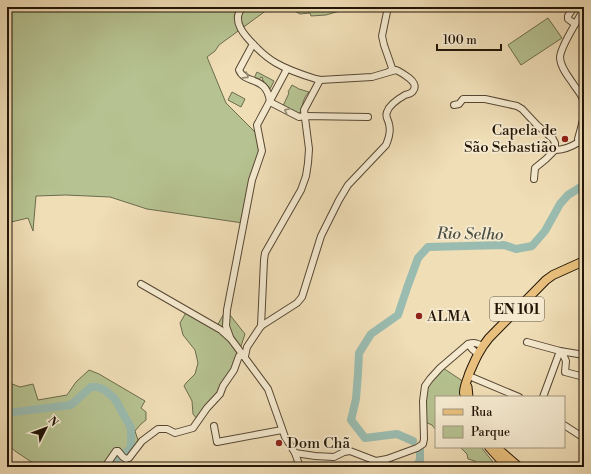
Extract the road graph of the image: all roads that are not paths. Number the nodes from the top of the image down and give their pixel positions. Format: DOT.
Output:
graph roads {
  1 [pos="243,7"];
  2 [pos="388,7"];
  3 [pos="574,7"];
  4 [pos="584,9"];
  5 [pos="575,24"];
  6 [pos="253,44"];
  7 [pos="387,53"];
  8 [pos="287,69"];
  9 [pos="390,71"];
  10 [pos="404,74"];
  11 [pos="320,80"];
  12 [pos="270,102"];
  13 [pos="584,103"];
  14 [pos="454,105"];
  15 [pos="305,116"];
  16 [pos="584,116"];
  17 [pos="368,117"];
  18 [pos="578,140"];
  19 [pos="584,146"];
  20 [pos="555,150"];
  21 [pos="534,179"];
  22 [pos="584,261"];
  23 [pos="141,284"];
  24 [pos="261,326"];
  25 [pos="231,338"];
  26 [pos="527,342"];
  27 [pos="468,344"];
  28 [pos="482,346"];
  29 [pos="561,352"];
  30 [pos="478,354"];
  31 [pos="584,355"];
  32 [pos="244,356"];
  33 [pos="468,376"];
  34 [pos="584,377"];
  35 [pos="467,387"];
  36 [pos="466,396"];
  37 [pos="466,396"];
  38 [pos="517,396"];
  39 [pos="543,396"];
  40 [pos="214,426"];
  41 [pos="565,426"];
  42 [pos="282,430"];
  43 [pos="584,438"];
  44 [pos="483,448"];
  45 [pos="490,448"];
  46 [pos="496,448"];
  47 [pos="295,453"];
  48 [pos="105,467"];
  49 [pos="300,467"];
  50 [pos="500,467"];
  51 [pos="507,467"];
  52 [pos="518,467"];
  1 -- 6 [label="street"];
  2 -- 7 [label="street"];
  3 -- 5 [label="street"];
  4 -- 5 [label="street"];
  5 -- 13 [label="street"];
  6 -- 8 [label="street"];
  6 -- 12 [label="street, one-way"];
  7 -- 9 [label="street"];
  7 -- 10 [label="street"];
  8 -- 11 [label="street"];
  8 -- 12 [label="street"];
  9 -- 10 [label="street"];
  9 -- 11 [label="street"];
  10 -- 24 [label="street"];
  11 -- 15 [label="street"];
  15 -- 12 [label="street, one-way"];
  12 -- 25 [label="street"];
  14 -- 20 [label="street"];
  15 -- 17 [label="street"];
  15 -- 24 [label="street"];
  16 -- 18 [label="street"];
  18 -- 19 [label="street"];
  18 -- 20 [label="street"];
  20 -- 21 [label="street"];
  22 -- 28 [label="main road, EN 101"];
  23 -- 25 [label="street"];
  24 -- 32 [label="street"];
  25 -- 32 [label="street"];
  26 -- 29 [label="street"];
  27 -- 28 [label="street"];
  27 -- 30 [label="street"];
  27 -- 47 [label="street"];
  28 -- 30 [label="main road, EN 101"];
  29 -- 31 [label="street"];
  29 -- 34 [label="street"];
  29 -- 39 [label="street"];
  30 -- 33 [label="main road, EN 101"];
  32 -- 42 [label="street"];
  32 -- 48 [label="street"];
  33 -- 35 [label="main road, EN 101"];
  33 -- 36 [label="main road, EN 101"];
  33 -- 38 [label="street"];
  35 -- 37 [label="highway"];
  40 -- 42 [label="street"];
  41 -- 43 [label="street"];
  42 -- 47 [label="street"];
  44 -- 50 [label="main road"];
  45 -- 51 [label="main road"];
  46 -- 52 [label="highway"];
  47 -- 49 [label="street"];
}
